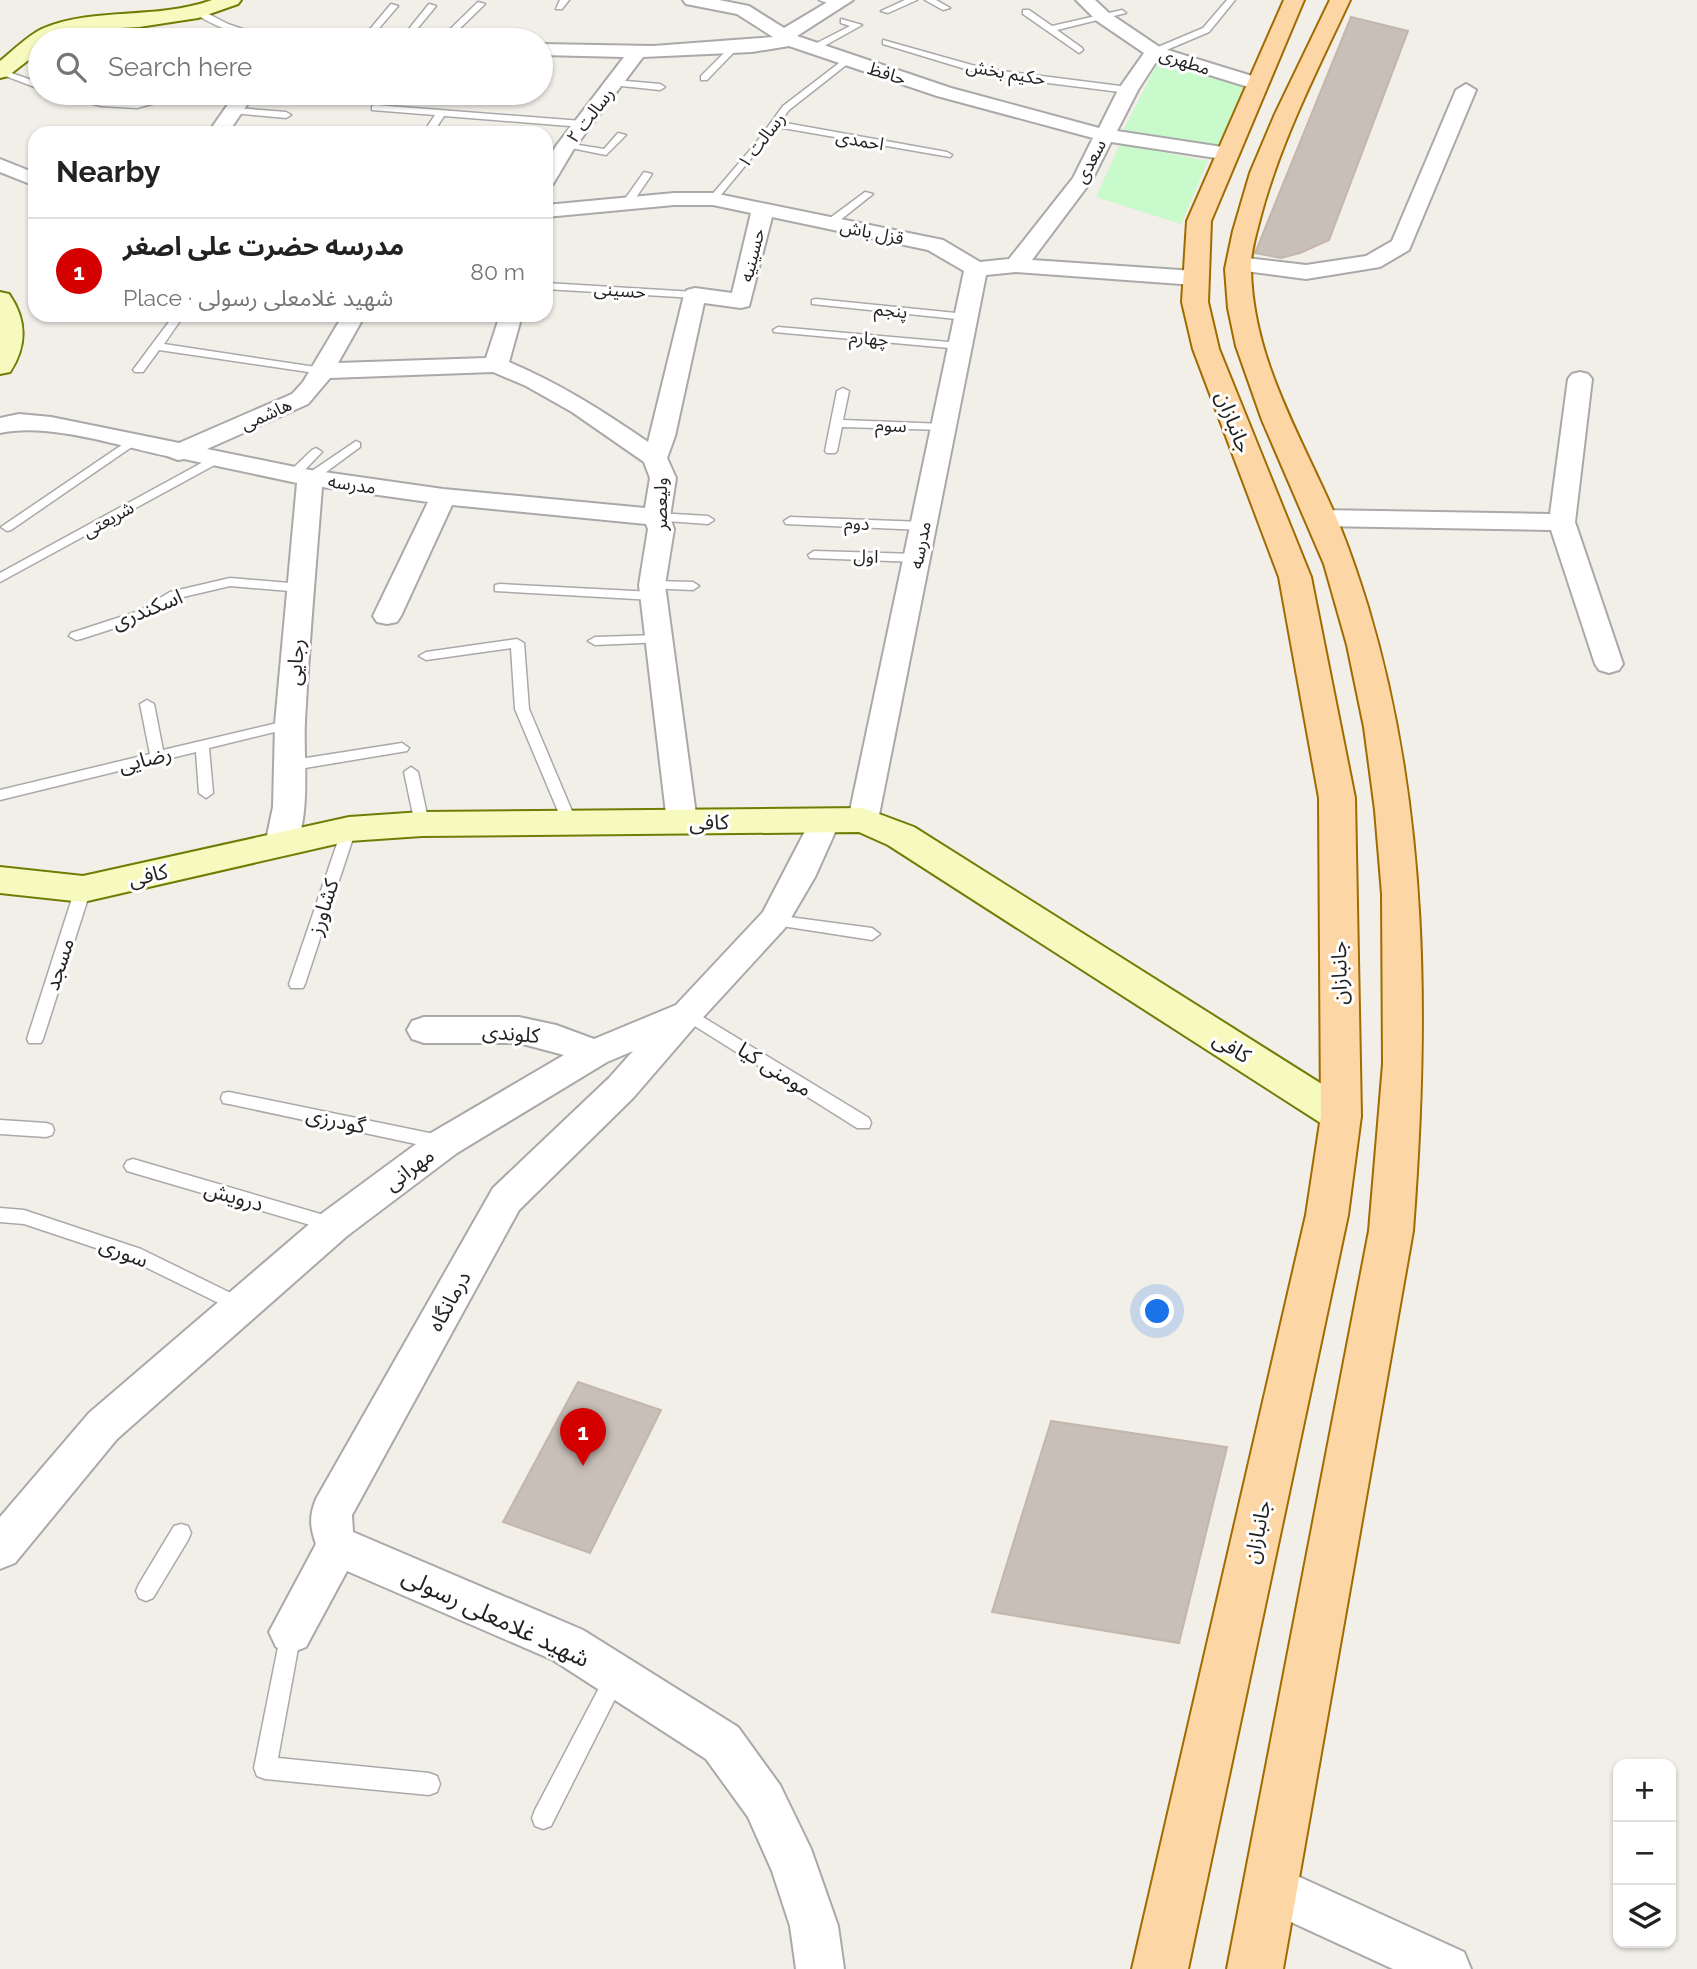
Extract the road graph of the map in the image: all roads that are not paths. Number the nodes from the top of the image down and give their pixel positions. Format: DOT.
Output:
graph roads {
  1 [pos="231,0"];
  2 [pos="692,0"];
  3 [pos="913,0"];
  4 [pos="929,0"];
  5 [pos="1085,0"];
  6 [pos="1229,0"];
  7 [pos="1294,0"];
  8 [pos="1340,0"];
  9 [pos="481,4"];
  10 [pos="394,6"];
  11 [pos="432,6"];
  12 [pos="837,6"];
  13 [pos="946,8"];
  14 [pos="885,10"];
  15 [pos="198,12"];
  16 [pos="1026,12"];
  17 [pos="1122,13"];
  18 [pos="1103,17"];
  19 [pos="105,28"];
  20 [pos="225,28"];
  21 [pos="375,28"];
  22 [pos="414,28"];
  23 [pos="456,28"];
  24 [pos="1052,29"];
  25 [pos="787,38"];
  26 [pos="886,42"];
  27 [pos="735,47"];
  28 [pos="814,48"];
  29 [pos="553,49"];
  30 [pos="28,50"];
  31 [pos="1079,50"];
  32 [pos="637,52"];
  33 [pos="1154,52"];
  34 [pos="847,60"];
  35 [pos="0,71"];
  36 [pos="704,78"];
  37 [pos="28,82"];
  38 [pos="615,83"];
  39 [pos="660,87"];
  40 [pos="1128,90"];
  41 [pos="1466,90"];
  42 [pos="1253,94"];
  43 [pos="239,105"];
  44 [pos="375,108"];
  45 [pos="1290,110"];
  46 [pos="236,111"];
  47 [pos="441,113"];
  48 [pos="286,115"];
  49 [pos="582,124"];
  50 [pos="774,124"];
  51 [pos="224,126"];
  52 [pos="433,126"];
  53 [pos="621,135"];
  54 [pos="1104,135"];
  55 [pos="566,146"];
  56 [pos="1229,154"];
  57 [pos="947,155"];
  58 [pos="0,165"];
  59 [pos="553,168"];
  60 [pos="647,174"];
  61 [pos="28,177"];
  62 [pos="868,194"];
  63 [pos="713,199"];
  64 [pos="627,203"];
  65 [pos="763,209"];
  66 [pos="553,210"];
  67 [pos="830,223"];
  68 [pos="1238,264"];
  69 [pos="1016,265"];
  70 [pos="976,269"];
  71 [pos="1195,278"];
  72 [pos="553,286"];
  73 [pos="695,295"];
  74 [pos="0,300"];
  75 [pos="816,302"];
  76 [pos="966,317"];
  77 [pos="174,322"];
  78 [pos="350,322"];
  79 [pos="509,322"];
  80 [pos="778,330"];
  81 [pos="158,346"];
  82 [pos="960,346"];
  83 [pos="496,365"];
  84 [pos="0,366"];
  85 [pos="139,370"];
  86 [pos="323,371"];
  87 [pos="1580,379"];
  88 [pos="843,391"];
  89 [pos="838,423"];
  90 [pos="0,426"];
  91 [pos="944,428"];
  92 [pos="132,442"];
  93 [pos="356,445"];
  94 [pos="831,451"];
  95 [pos="178,453"];
  96 [pos="655,458"];
  97 [pos="216,459"];
  98 [pos="306,468"];
  99 [pos="443,497"];
  100 [pos="657,517"];
  101 [pos="1320,518"];
  102 [pos="708,520"];
  103 [pos="790,521"];
  104 [pos="1562,522"];
  105 [pos="923,526"];
  106 [pos="7,527"];
  107 [pos="814,555"];
  108 [pos="917,558"];
  109 [pos="0,578"];
  110 [pos="693,586"];
  111 [pos="301,588"];
  112 [pos="500,588"];
  113 [pos="653,590"];
  114 [pos="387,616"];
  115 [pos="76,636"];
  116 [pos="659,639"];
  117 [pos="595,641"];
  118 [pos="426,656"];
  119 [pos="1609,664"];
  120 [pos="147,704"];
  121 [pos="290,724"];
  122 [pos="202,745"];
  123 [pos="402,748"];
  124 [pos="157,756"];
  125 [pos="288,766"];
  126 [pos="411,772"];
  127 [pos="206,793"];
  128 [pos="0,795"];
  129 [pos="826,819"];
  130 [pos="863,820"];
  131 [pos="682,822"];
  132 [pos="570,823"];
  133 [pos="422,824"];
  134 [pos="349,829"];
  135 [pos="281,845"];
  136 [pos="0,880"];
  137 [pos="83,890"];
  138 [pos="774,920"];
  139 [pos="872,934"];
  140 [pos="297,985"];
  141 [pos="688,1014"];
  142 [pos="424,1030"];
  143 [pos="35,1039"];
  144 [pos="595,1054"];
  145 [pos="229,1098"];
  146 [pos="1341,1115"];
  147 [pos="863,1123"];
  148 [pos="0,1127"];
  149 [pos="46,1130"];
  150 [pos="444,1143"];
  151 [pos="1400,1148"];
  152 [pos="133,1166"];
  153 [pos="0,1214"];
  154 [pos="334,1225"];
  155 [pos="241,1306"];
  156 [pos="181,1533"];
  157 [pos="338,1546"];
  158 [pos="0,1549"];
  159 [pos="146,1591"];
  160 [pos="291,1632"];
  161 [pos="615,1676"];
  162 [pos="429,1784"];
  163 [pos="543,1818"];
  164 [pos="1271,1888"];
  165 [pos="820,1969"];
  166 [pos="1160,1969"];
  167 [pos="1255,1969"];
  168 [pos="1447,1969"];
  1 -- 15 [label="street"];
  2 -- 25 [label="street"];
  3 -- 14 [label="lane"];
  4 -- 13 [label="lane"];
  5 -- 18 [label="street, مطهری"];
  6 -- 33 [label="lane"];
  7 -- 42 [label="main road, جانبازان"];
  8 -- 45 [label="main road, جانبازان"];
  9 -- 23 [label="lane"];
  10 -- 21 [label="lane"];
  11 -- 22 [label="lane"];
  12 -- 25 [label="street"];
  12 -- 28 [label="lane"];
  15 -- 19 [label="street"];
  15 -- 20 [label="lane"];
  16 -- 24 [label="lane"];
  17 -- 18 [label="lane"];
  18 -- 24 [label="lane"];
  18 -- 33 [label="street, مطهری"];
  24 -- 31 [label="lane"];
  25 -- 27 [label="street, حافظ"];
  25 -- 28 [label="street, حافظ"];
  26 -- 40 [label="lane, حکیم بخش"];
  27 -- 32 [label="street, حافظ"];
  27 -- 36 [label="lane"];
  28 -- 34 [label="street, حافظ"];
  29 -- 32 [label="street, حافظ"];
  30 -- 35 [label="street"];
  32 -- 38 [label="street, رسالت ۲"];
  33 -- 40 [label="street, سعدی"];
  33 -- 42 [label="street, مطهری"];
  34 -- 50 [label="lane, رسالت ۱"];
  34 -- 54 [label="street, حافظ"];
  35 -- 37 [label="lane"];
  38 -- 39 [label="lane"];
  38 -- 49 [label="street, رسالت ۲"];
  40 -- 54 [label="street, سعدی"];
  41 -- 68 [label="street"];
  42 -- 45 [label="main road"];
  42 -- 56 [label="main road, جانبازان"];
  43 -- 46 [label="street"];
  44 -- 47 [label="lane"];
  45 -- 68 [label="main road, جانبازان"];
  46 -- 48 [label="lane"];
  46 -- 51 [label="street"];
  47 -- 49 [label="lane"];
  47 -- 52 [label="lane"];
  49 -- 55 [label="street, رسالت ۲"];
  50 -- 57 [label="lane, احمدی"];
  50 -- 63 [label="lane, رسالت ۱"];
  53 -- 55 [label="lane"];
  54 -- 56 [label="street, حافظ"];
  54 -- 69 [label="street, سعدی"];
  55 -- 59 [label="street, رسالت ۲"];
  56 -- 71 [label="main road, جانبازان"];
  58 -- 61 [label="street"];
  60 -- 64 [label="lane"];
  62 -- 67 [label="lane"];
  63 -- 64 [label="street, قزل باش"];
  63 -- 65 [label="street, قزل باش"];
  64 -- 66 [label="street, قزل باش"];
  65 -- 67 [label="street, قزل باش"];
  65 -- 73 [label="street, حسینیه"];
  67 -- 70 [label="street, قزل باش"];
  68 -- 101 [label="main road, جانبازان"];
  69 -- 70 [label="street"];
  69 -- 71 [label="street"];
  70 -- 76 [label="street, مدرسه"];
  71 -- 146 [label="main road, جانبازان"];
  72 -- 73 [label="lane, حسینی"];
  73 -- 96 [label="street"];
  74 -- 84 [label="street"];
  75 -- 76 [label="lane, پنجم"];
  76 -- 82 [label="street, مدرسه"];
  77 -- 81 [label="lane"];
  78 -- 86 [label="street, هاشمی"];
  79 -- 83 [label="street"];
  80 -- 82 [label="lane, چهارم"];
  81 -- 85 [label="lane"];
  81 -- 86 [label="lane"];
  82 -- 91 [label="street, مدرسه"];
  83 -- 86 [label="street, ولیعصر"];
  83 -- 96 [label="street, ولیعصر"];
  86 -- 95 [label="street, هاشمی"];
  87 -- 104 [label="street"];
  88 -- 89 [label="lane"];
  89 -- 91 [label="lane, سوم"];
  89 -- 94 [label="lane"];
  90 -- 92 [label="street, مدرسه"];
  91 -- 105 [label="street, مدرسه"];
  92 -- 95 [label="street, مدرسه"];
  92 -- 106 [label="lane"];
  93 -- 98 [label="lane"];
  95 -- 97 [label="street, مدرسه"];
  96 -- 100 [label="street, ولیعصر"];
  97 -- 98 [label="street, مدرسه"];
  97 -- 109 [label="lane, شریعتی"];
  98 -- 99 [label="street, مدرسه"];
  98 -- 111 [label="street, رجایی"];
  99 -- 100 [label="street, مدرسه"];
  99 -- 114 [label="street"];
  100 -- 102 [label="lane, مدرسه"];
  100 -- 113 [label="street, ولیعصر"];
  101 -- 104 [label="street"];
  101 -- 151 [label="main road, جانبازان"];
  103 -- 105 [label="lane, دوم"];
  104 -- 119 [label="street"];
  105 -- 108 [label="street, مدرسه"];
  107 -- 108 [label="lane, اول"];
  108 -- 130 [label="street, مدرسه"];
  110 -- 113 [label="lane"];
  111 -- 115 [label="lane, اسکندری"];
  111 -- 121 [label="street, رجایی"];
  112 -- 113 [label="lane"];
  113 -- 116 [label="street, ولیعصر"];
  116 -- 117 [label="lane"];
  116 -- 131 [label="street, ولیعصر"];
  118 -- 132 [label="lane"];
  120 -- 124 [label="lane"];
  121 -- 122 [label="lane, رضایی"];
  121 -- 125 [label="street, رجایی"];
  122 -- 124 [label="lane, رضایی"];
  122 -- 127 [label="lane"];
  123 -- 125 [label="lane"];
  124 -- 128 [label="lane, رضایی"];
  125 -- 135 [label="street, رجایی"];
  126 -- 133 [label="lane"];
  129 -- 130 [label="street, کافی"];
  129 -- 131 [label="street, کافی"];
  129 -- 138 [label="street, مهرانی"];
  130 -- 146 [label="street, کافی"];
  131 -- 132 [label="street, کافی"];
  132 -- 133 [label="street, کافی"];
  133 -- 134 [label="street, کافی"];
  134 -- 135 [label="street, کافی"];
  134 -- 140 [label="lane, کشاورز"];
  135 -- 137 [label="street, کافی"];
  136 -- 137 [label="street, کافی"];
  137 -- 143 [label="lane, مسجد"];
  138 -- 139 [label="lane"];
  138 -- 141 [label="street, مهرانی"];
  141 -- 144 [label="street, مهرانی"];
  141 -- 147 [label="lane, مومنی کیا"];
  141 -- 157 [label="street, درمانگاه"];
  142 -- 144 [label="street, کلوندی"];
  144 -- 150 [label="street, مهرانی"];
  145 -- 150 [label="lane, گودرزی"];
  146 -- 151 [label="main road"];
  146 -- 166 [label="main road, جانبازان"];
  148 -- 149 [label="lane"];
  150 -- 154 [label="street, مهرانی"];
  151 -- 164 [label="main road, جانبازان"];
  152 -- 154 [label="lane, درویش"];
  153 -- 155 [label="lane, سوری"];
  154 -- 155 [label="street, مهرانی"];
  155 -- 158 [label="street, مهرانی"];
  156 -- 159 [label="lane"];
  157 -- 160 [label="street"];
  157 -- 161 [label="street, شهید غلامعلی رسولی"];
  160 -- 162 [label="lane"];
  161 -- 163 [label="lane"];
  161 -- 165 [label="street, شهید غلامعلی رسولی"];
  164 -- 167 [label="main road, جانبازان"];
  164 -- 168 [label="street"];
}
